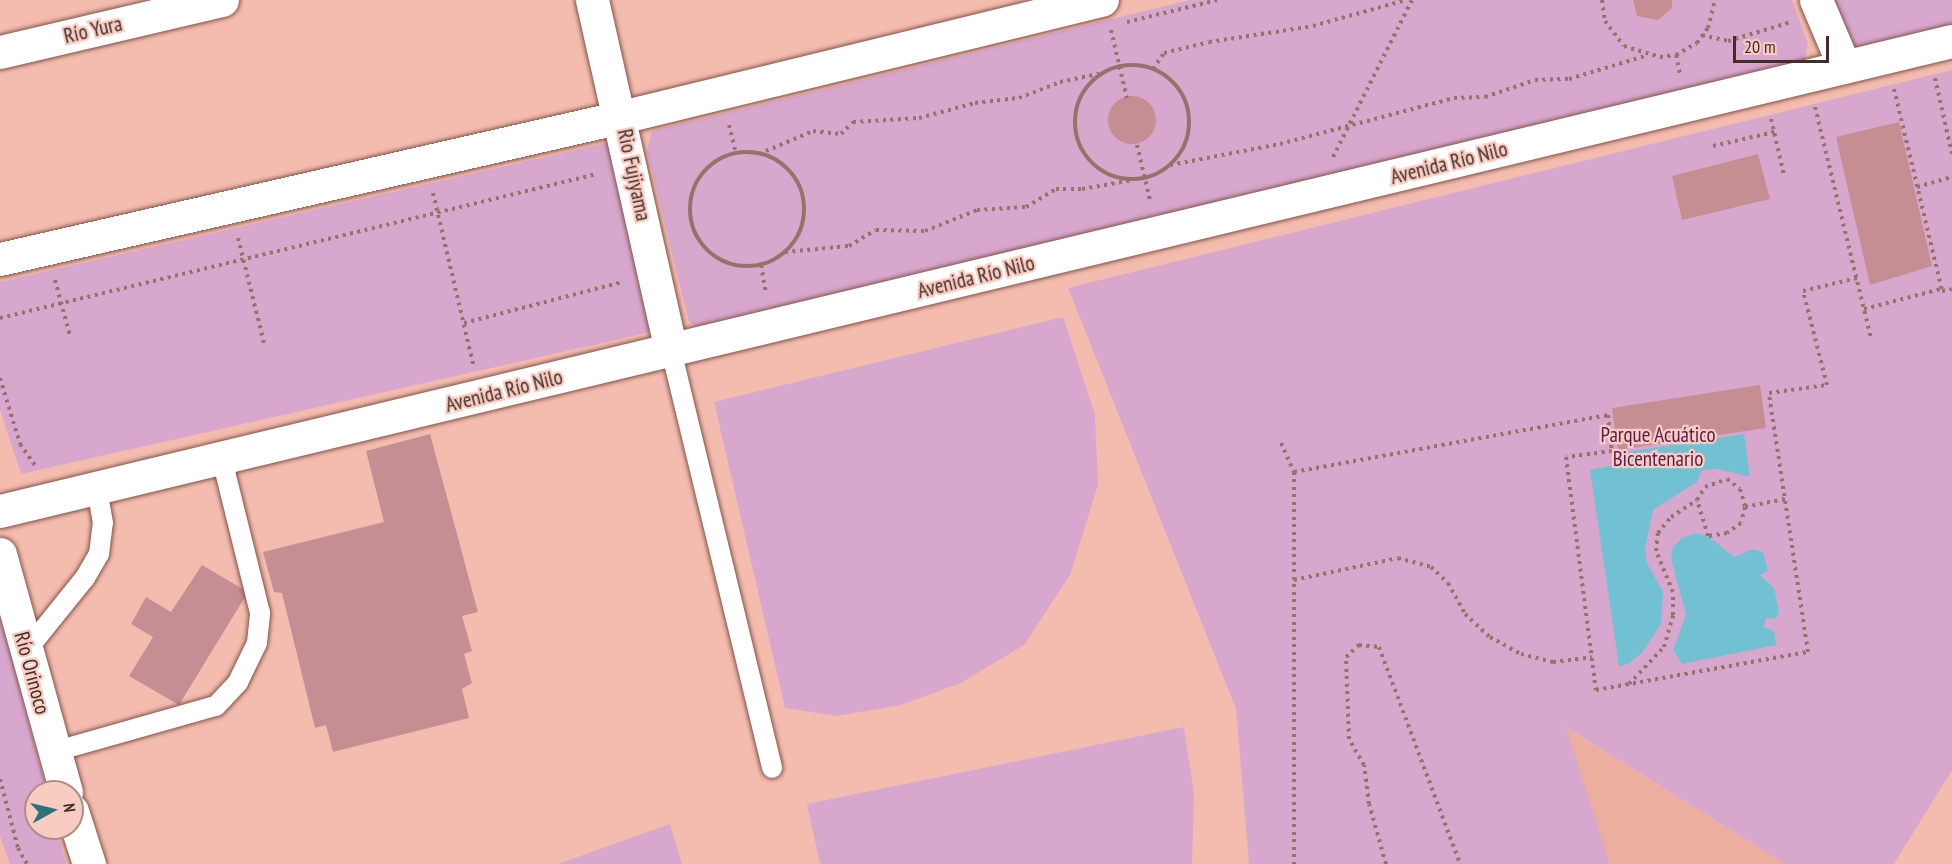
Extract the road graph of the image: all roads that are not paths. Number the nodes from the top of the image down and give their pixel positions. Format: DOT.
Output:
graph roads {
  1 [pos="222,0"];
  2 [pos="594,0"];
  3 [pos="1816,0"];
  4 [pos="1106,13"];
  5 [pos="1952,41"];
  6 [pos="0,52"];
  7 [pos="1844,66"];
  8 [pos="621,117"];
  9 [pos="0,259"];
  10 [pos="671,350"];
  11 [pos="222,459"];
  12 [pos="97,488"];
  13 [pos="0,511"];
  14 [pos="0,554"];
  15 [pos="26,651"];
  16 [pos="53,753"];
  17 [pos="772,768"];
  18 [pos="62,780"];
  19 [pos="81,840"];
  20 [pos="89,864"];
  1 -- 6 [label="street, Río Yura"];
  2 -- 8 [label="street, Rio Fujiyama"];
  3 -- 7 [label="street"];
  4 -- 8 [label="street"];
  5 -- 7 [label="street, Avenida Río Nilo"];
  7 -- 10 [label="street, Avenida Río Nilo"];
  8 -- 9 [label="street"];
  8 -- 10 [label="street, Rio Fujiyama"];
  10 -- 11 [label="street, Avenida Río Nilo"];
  10 -- 17 [label="lane"];
  11 -- 12 [label="street, Avenida Río Nilo"];
  11 -- 16 [label="lane"];
  12 -- 13 [label="street, Avenida Río Nilo"];
  12 -- 15 [label="lane"];
  14 -- 15 [label="street, Río Orinoco"];
  15 -- 16 [label="street, Río Orinoco"];
  16 -- 18 [label="street, Río Orinoco"];
  19 -- 20 [label="street"];
}
